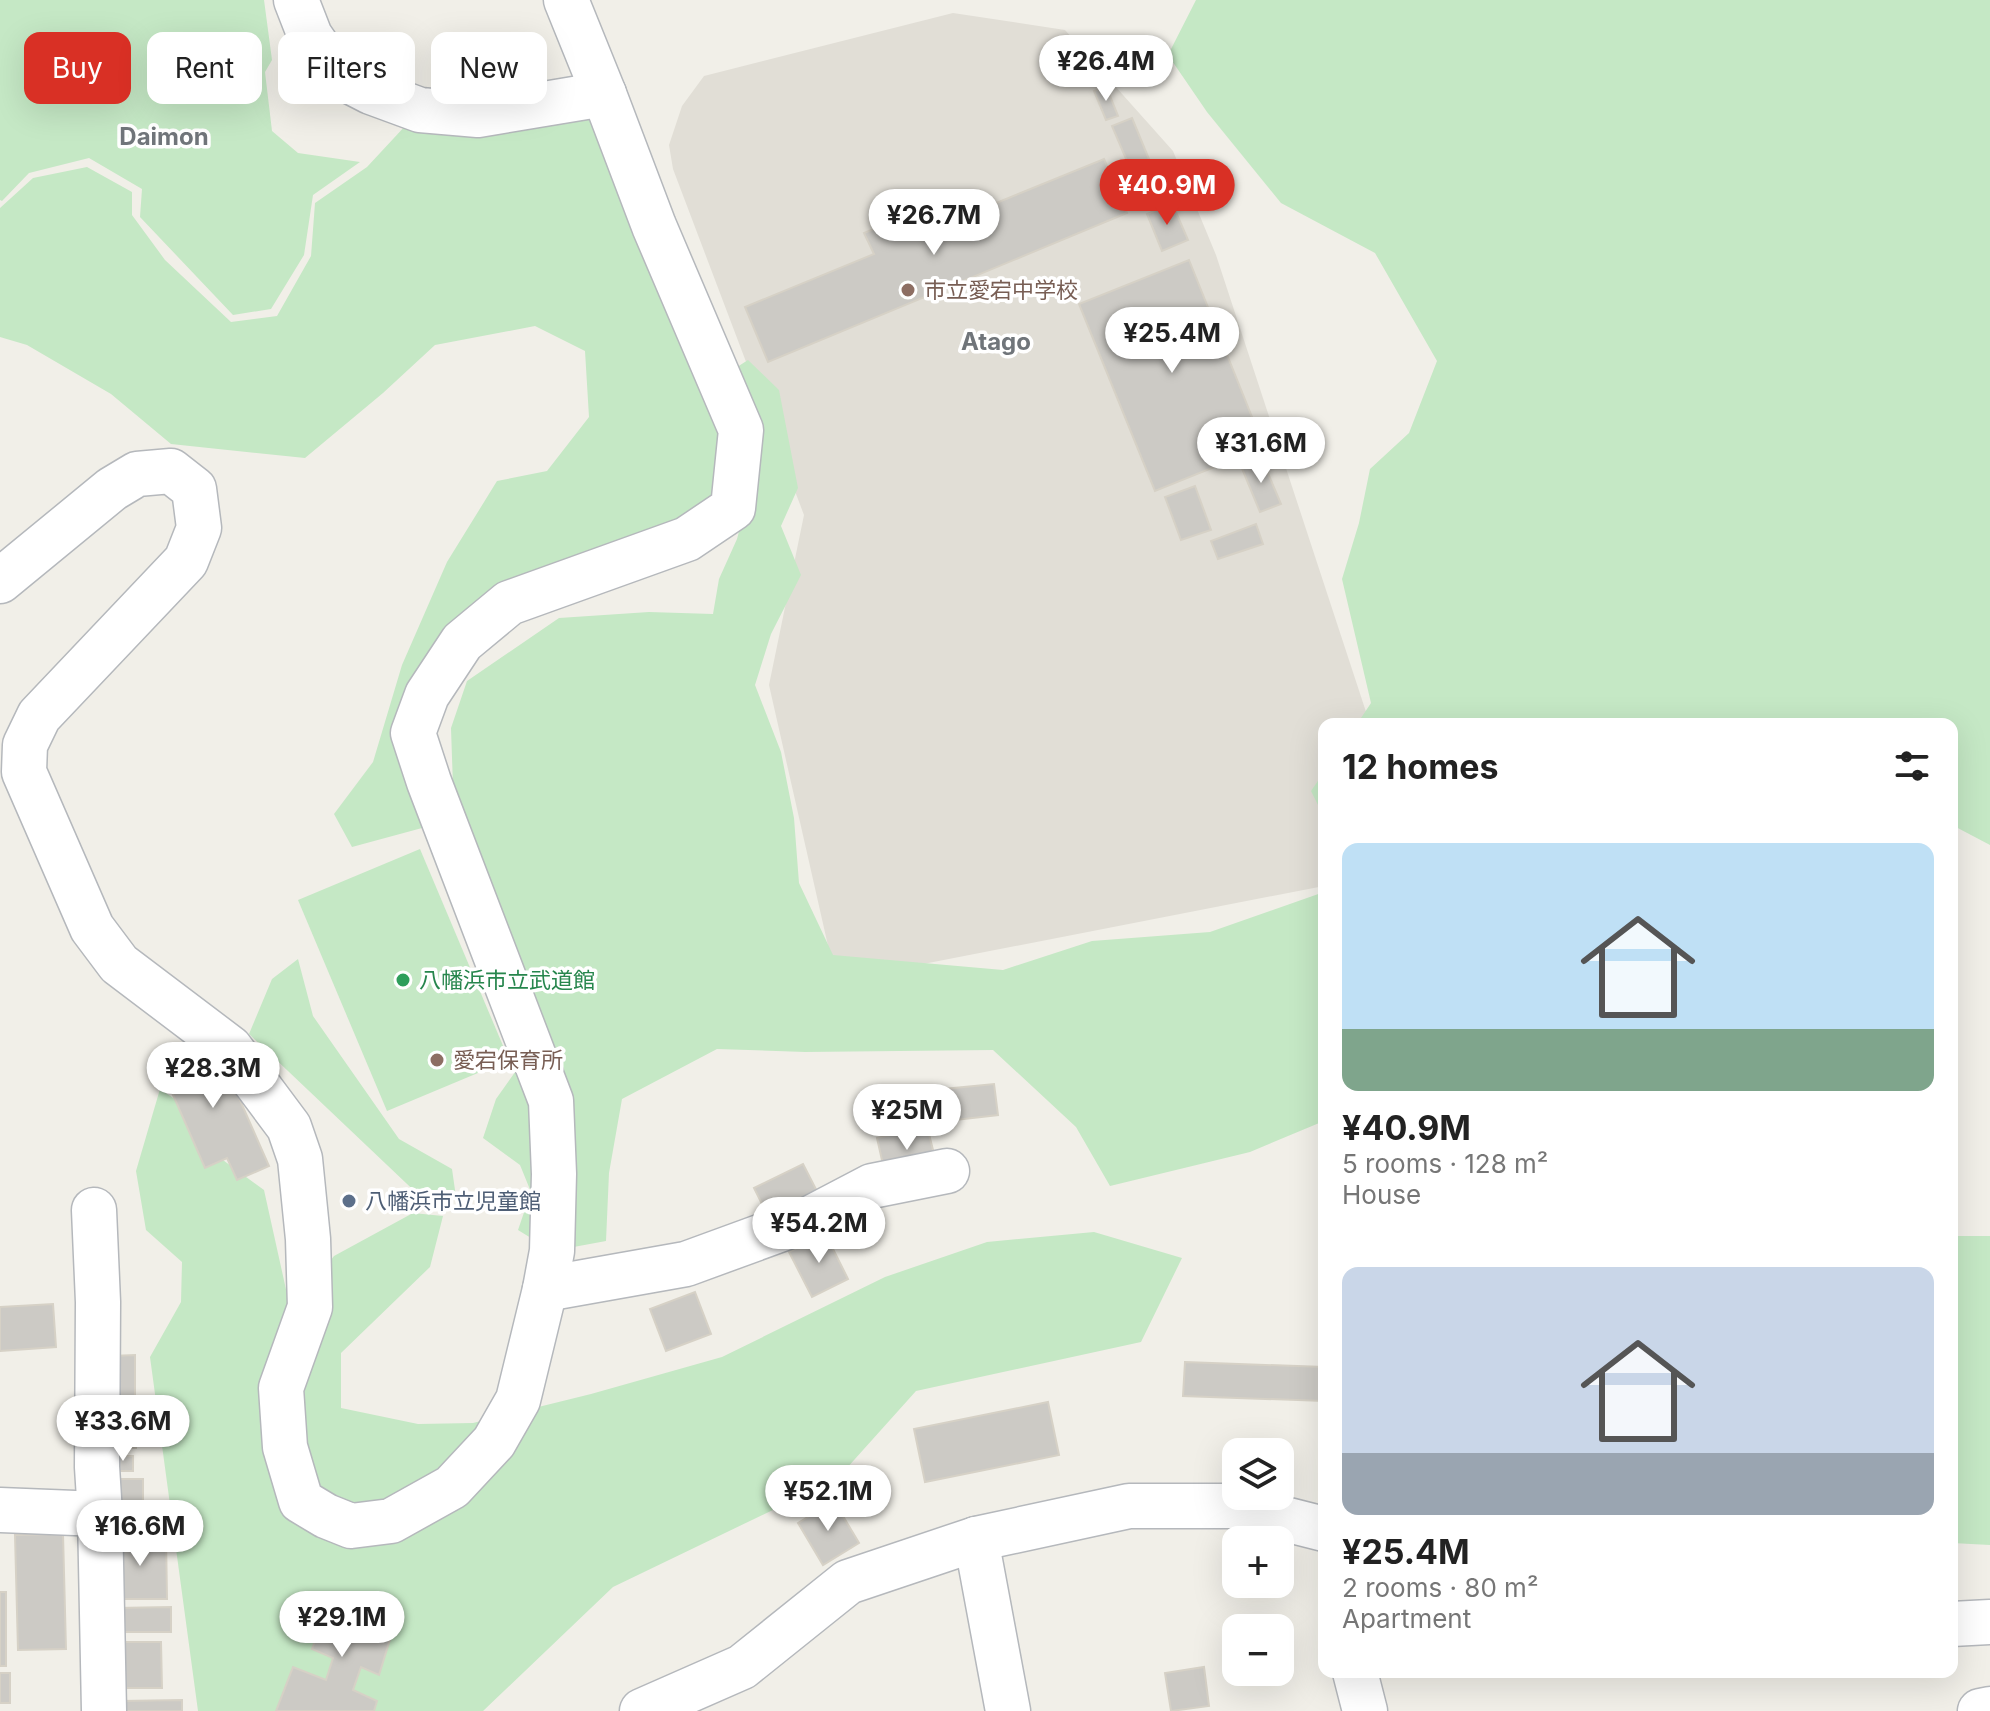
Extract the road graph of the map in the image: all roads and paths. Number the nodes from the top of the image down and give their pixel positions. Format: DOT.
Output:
graph roads {
  1 [pos="296,0"];
  2 [pos="566,0"];
  3 [pos="604,94"];
  4 [pos="0,581"];
  5 [pos="947,1171"];
  6 [pos="94,1210"];
  7 [pos="545,1289"];
  8 [pos="0,1510"];
  9 [pos="100,1514"];
  10 [pos="1318,1527"];
  11 [pos="976,1539"];
  12 [pos="1990,1622"];
  13 [pos="1958,1624"];
  14 [pos="1357,1678"];
  15 [pos="1990,1709"];
  16 [pos="104,1711"];
  17 [pos="642,1711"];
  18 [pos="1008,1711"];
  19 [pos="1365,1711"];
  20 [pos="1980,1711"];
  1 -- 3 [label="street"];
  2 -- 3 [label="street"];
  3 -- 7 [label="street"];
  4 -- 7 [label="street"];
  5 -- 7 [label="street"];
  6 -- 9 [label="street"];
  8 -- 9 [label="street"];
  9 -- 16 [label="street"];
  10 -- 11 [label="street"];
  11 -- 17 [label="street"];
  11 -- 18 [label="street"];
  12 -- 13 [label="street"];
  14 -- 19 [label="street"];
  15 -- 20 [label="street"];
}
